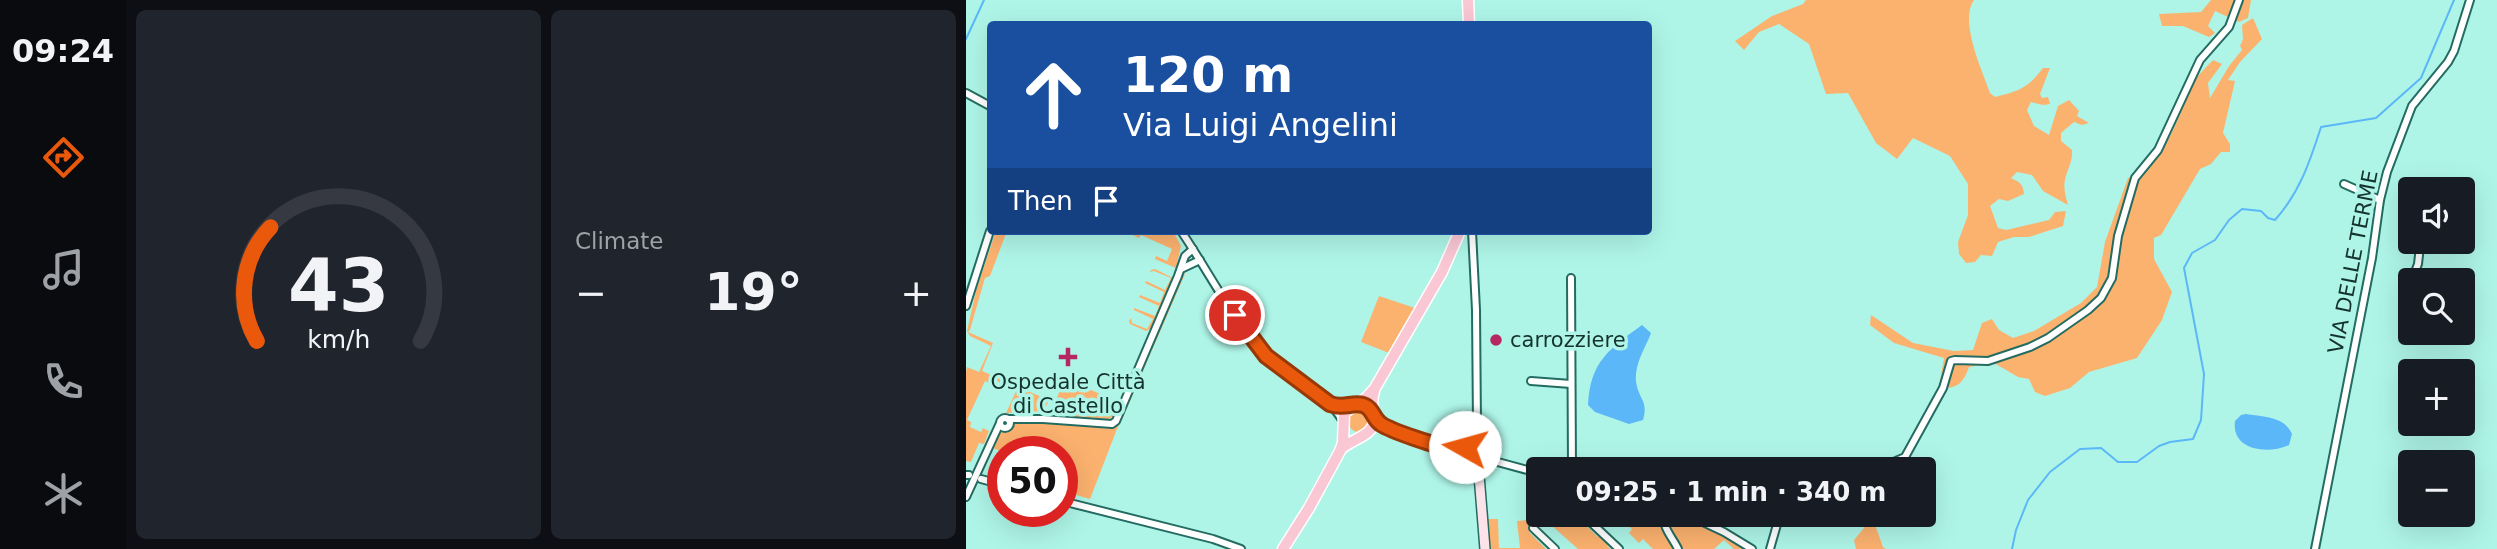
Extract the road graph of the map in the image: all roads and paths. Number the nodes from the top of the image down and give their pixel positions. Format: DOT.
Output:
graph roads {
  1 [pos="1468,0"];
  2 [pos="2239,0"];
  3 [pos="2470,0"];
  4 [pos="1469,21"];
  5 [pos="966,93"];
  6 [pos="987,104"];
  7 [pos="2344,184"];
  8 [pos="2380,200"];
  9 [pos="989,235"];
  10 [pos="1184,235"];
  11 [pos="1458,235"];
  12 [pos="1472,235"];
  13 [pos="1193,249"];
  14 [pos="1200,260"];
  15 [pos="1181,269"];
  16 [pos="1571,278"];
  17 [pos="966,306"];
  18 [pos="1531,381"];
  19 [pos="1571,384"];
  20 [pos="1375,388"];
  21 [pos="1330,404"];
  22 [pos="1353,406"];
  23 [pos="1373,416"];
  24 [pos="1343,425"];
  25 [pos="1478,425"];
  26 [pos="1390,429"];
  27 [pos="1365,434"];
  28 [pos="1483,440"];
  29 [pos="1469,442"];
  30 [pos="1450,448"];
  31 [pos="1340,451"];
  32 [pos="1469,456"];
  33 [pos="1484,456"];
  34 [pos="1572,457"];
  35 [pos="1905,457"];
  36 [pos="1526,469"];
  37 [pos="1479,475"];
  38 [pos="981,479"];
  39 [pos="987,481"];
  40 [pos="966,498"];
  41 [pos="1078,505"];
  42 [pos="1596,527"];
  43 [pos="1666,527"];
  44 [pos="1713,527"];
  45 [pos="1776,527"];
  46 [pos="1533,528"];
  47 [pos="1241,549"];
  48 [pos="1282,549"];
  49 [pos="1485,549"];
  50 [pos="1555,549"];
  51 [pos="1619,549"];
  52 [pos="1678,549"];
  53 [pos="1752,549"];
  54 [pos="1770,549"];
  55 [pos="2315,549"];
  1 -- 4 [label="main road"];
  2 -- 35 [label="street"];
  3 -- 8 [label="street, VIA DELLE TERME"];
  5 -- 6 [label="street"];
  7 -- 8 [label="street"];
  8 -- 55 [label="street, VIA DELLE TERME"];
  9 -- 17 [label="street"];
  10 -- 13 [label="street"];
  11 -- 20 [label="main road"];
  12 -- 25 [label="street"];
  13 -- 14 [label="street"];
  13 -- 15 [label="street"];
  14 -- 15 [label="street"];
  14 -- 21 [label="street"];
  15 -- 40 [label="street"];
  16 -- 19 [label="street"];
  18 -- 19 [label="street"];
  19 -- 34 [label="street"];
  20 -- 22 [label="main road"];
  20 -- 23 [label="main road"];
  21 -- 22 [label="street"];
  21 -- 24 [label="street"];
  22 -- 23 [label="main road"];
  22 -- 24 [label="main road"];
  23 -- 26 [label="main road"];
  23 -- 27 [label="main road"];
  24 -- 27 [label="main road"];
  24 -- 31 [label="main road"];
  25 -- 28 [label="street"];
  25 -- 29 [label="street"];
  26 -- 27 [label="main road"];
  26 -- 30 [label="main road"];
  27 -- 31 [label="main road"];
  28 -- 29 [label="main road"];
  28 -- 33 [label="main road"];
  29 -- 30 [label="main road"];
  29 -- 32 [label="main road"];
  30 -- 32 [label="main road"];
  31 -- 48 [label="main road"];
  32 -- 33 [label="main road"];
  32 -- 37 [label="main road"];
  33 -- 36 [label="street"];
  33 -- 37 [label="main road"];
  37 -- 49 [label="main road"];
  38 -- 39 [label="street"];
  41 -- 47 [label="street"];
  42 -- 51 [label="street"];
  43 -- 52 [label="street"];
  44 -- 53 [label="street"];
  45 -- 54 [label="street"];
  46 -- 50 [label="street"];
}
